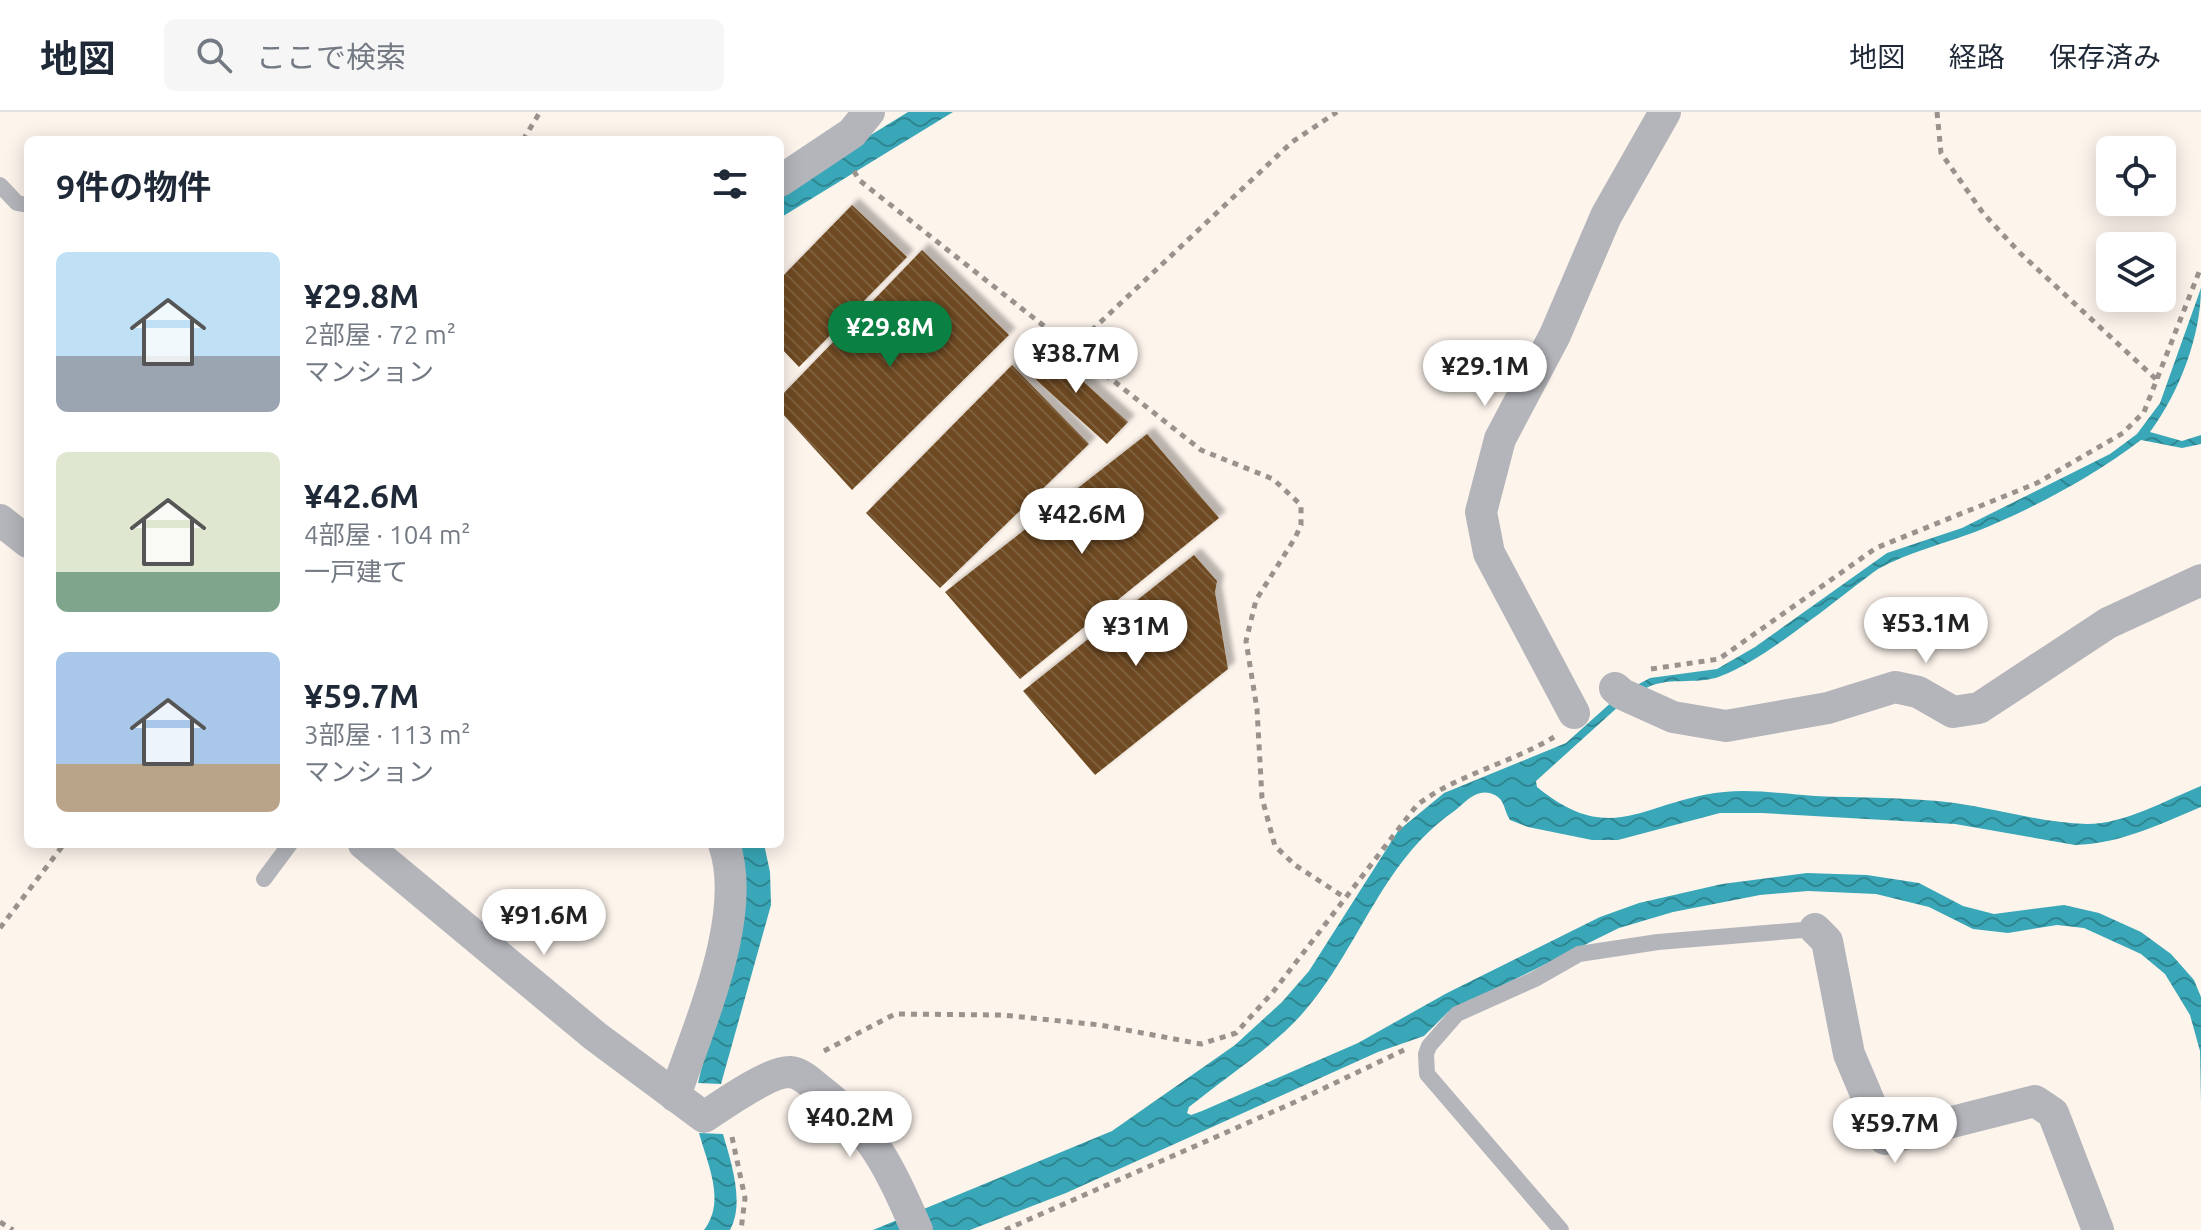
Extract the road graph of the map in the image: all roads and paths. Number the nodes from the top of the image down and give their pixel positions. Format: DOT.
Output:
graph roads {
  1 [pos="540,112"];
  2 [pos="869,112"];
  3 [pos="1337,112"];
  4 [pos="1665,112"];
  5 [pos="1937,112"];
  6 [pos="525,136"];
  7 [pos="784,178"];
  8 [pos="859,180"];
  9 [pos="0,185"];
  10 [pos="24,204"];
  11 [pos="2201,267"];
  12 [pos="1074,347"];
  13 [pos="2157,380"];
  14 [pos="0,520"];
  15 [pos="24,539"];
  16 [pos="2201,580"];
  17 [pos="1615,688"];
  18 [pos="1574,713"];
  19 [pos="61,848"];
  20 [pos="287,848"];
  21 [pos="369,848"];
  22 [pos="725,848"];
  23 [pos="264,879"];
  24 [pos="1344,897"];
  25 [pos="0,928"];
  26 [pos="1815,929"];
  27 [pos="1429,1046"];
  28 [pos="788,1072"];
  29 [pos="675,1096"];
  30 [pos="721,1105"];
  31 [pos="0,1222"];
  32 [pos="13,1230"];
  33 [pos="741,1230"];
  34 [pos="917,1230"];
  35 [pos="1005,1230"];
  36 [pos="1561,1230"];
  37 [pos="2098,1230"];
  1 -- 6 [label="path"];
  2 -- 7 [label="street"];
  3 -- 12 [label="path"];
  4 -- 18 [label="street"];
  5 -- 13 [label="path"];
  8 -- 12 [label="path"];
  9 -- 10 [label="lane"];
  11 -- 13 [label="path"];
  12 -- 24 [label="path"];
  13 -- 17 [label="path"];
  14 -- 15 [label="street"];
  16 -- 17 [label="street"];
  18 -- 24 [label="path"];
  19 -- 25 [label="path"];
  20 -- 23 [label="lane"];
  21 -- 29 [label="street"];
  22 -- 29 [label="street"];
  24 -- 28 [label="path"];
  26 -- 27 [label="lane"];
  26 -- 37 [label="street"];
  27 -- 35 [label="path"];
  27 -- 36 [label="lane"];
  28 -- 30 [label="street"];
  28 -- 34 [label="street"];
  29 -- 30 [label="street"];
  30 -- 33 [label="path"];
  31 -- 32 [label="path"];
}
